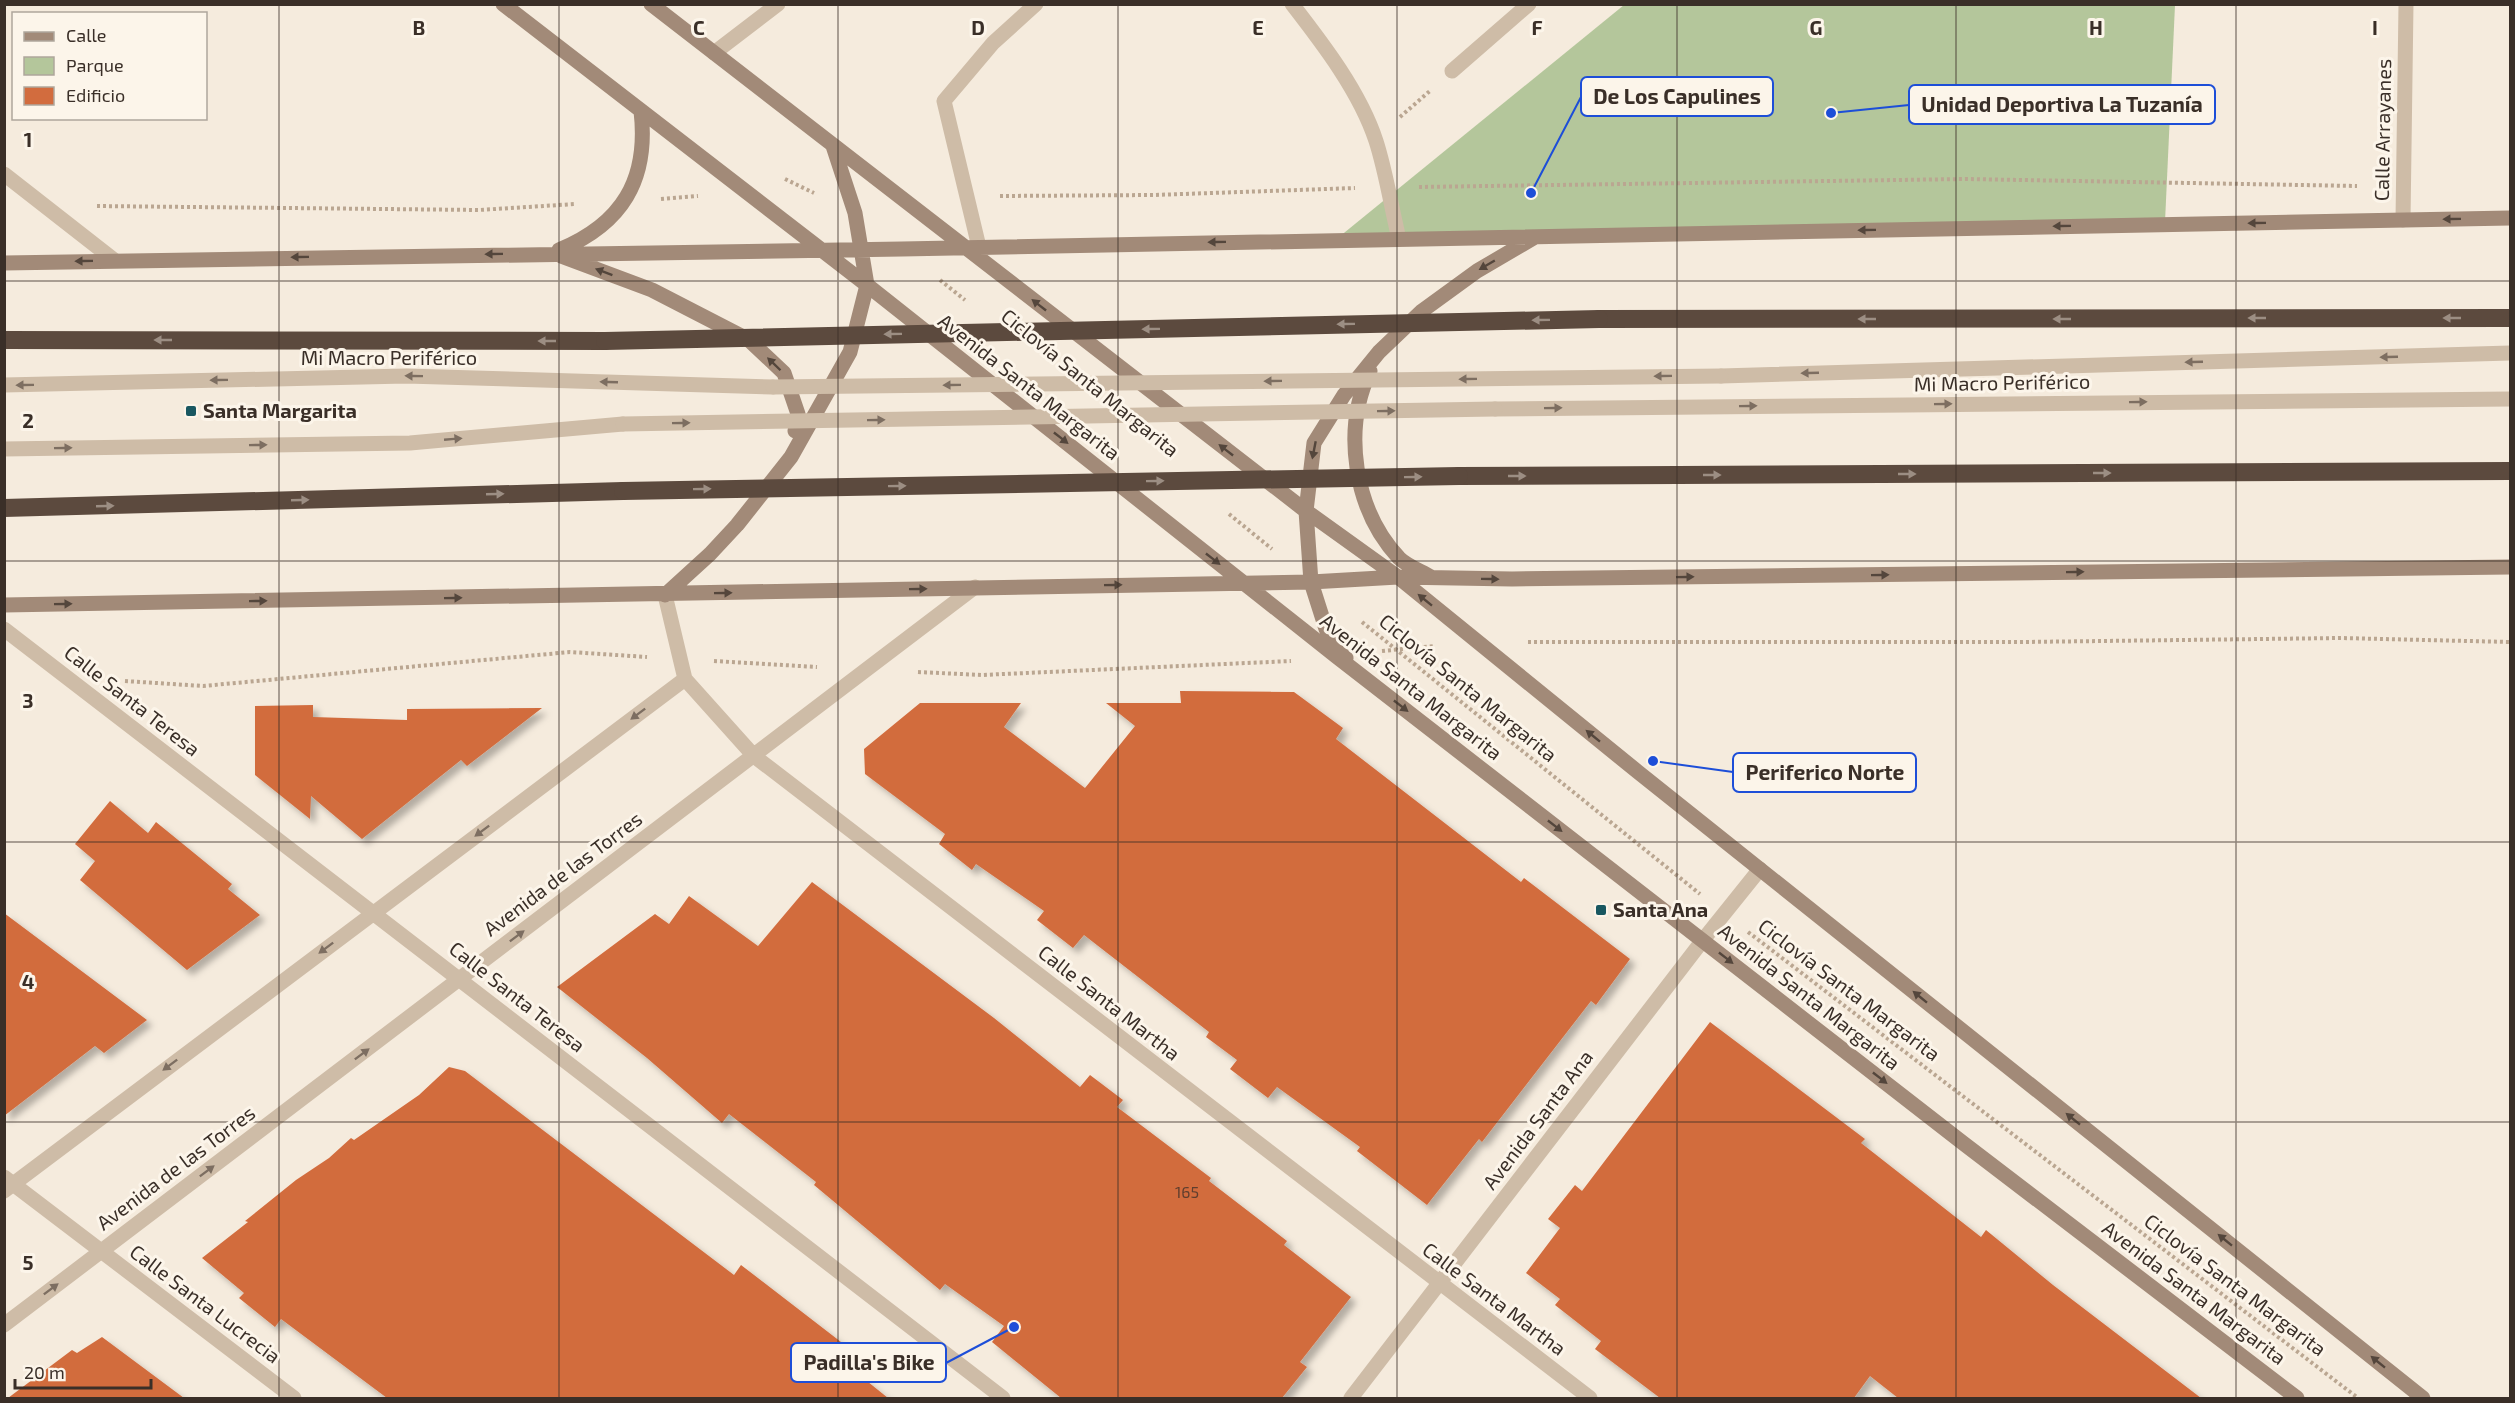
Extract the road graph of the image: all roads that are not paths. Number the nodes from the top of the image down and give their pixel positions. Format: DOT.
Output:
graph roads {
  1 [pos="503,4"];
  2 [pos="651,4"];
  3 [pos="778,4"];
  4 [pos="1036,4"];
  5 [pos="1292,4"];
  6 [pos="1529,4"];
  7 [pos="2406,4"];
  8 [pos="714,53"];
  9 [pos="1452,71"];
  10 [pos="641,111"];
  11 [pos="833,146"];
  12 [pos="4,174"];
  13 [pos="2511,218"];
  14 [pos="2403,220"];
  15 [pos="1537,236"];
  16 [pos="1398,239"];
  17 [pos="971,247"];
  18 [pos="819,249"];
  19 [pos="861,249"];
  20 [pos="553,253"];
  21 [pos="114,260"];
  22 [pos="4,263"];
  23 [pos="867,285"];
  24 [pos="2511,318"];
  25 [pos="4,340"];
  26 [pos="1379,352"];
  27 [pos="2511,353"];
  28 [pos="4,385"];
  29 [pos="2511,399"];
  30 [pos="4,449"];
  31 [pos="791,457"];
  32 [pos="2511,471"];
  33 [pos="4,508"];
  34 [pos="1306,511"];
  35 [pos="2511,567"];
  36 [pos="1398,577"];
  37 [pos="1432,578"];
  38 [pos="1311,582"];
  39 [pos="1243,583"];
  40 [pos="975,587"];
  41 [pos="665,595"];
  42 [pos="4,605"];
  43 [pos="4,629"];
  44 [pos="1340,656"];
  45 [pos="685,679"];
  46 [pos="754,756"];
  47 [pos="1760,869"];
  48 [pos="372,912"];
  49 [pos="1703,940"];
  50 [pos="460,980"];
  51 [pos="8,1184"];
  52 [pos="101,1251"];
  53 [pos="1439,1284"];
  54 [pos="4,1325"];
  55 [pos="294,1398"];
  56 [pos="1003,1398"];
  57 [pos="1352,1398"];
  58 [pos="1590,1398"];
  59 [pos="2298,1398"];
  60 [pos="2423,1398"];
  1 -- 10 [label="main road, Avenida Santa Margarita"];
  2 -- 8 [label="main road"];
  3 -- 8 [label="street"];
  4 -- 17 [label="street"];
  5 -- 16 [label="street"];
  6 -- 9 [label="street"];
  7 -- 14 [label="street, Calle Arrayanes"];
  8 -- 11 [label="main road"];
  10 -- 18 [label="main road, Avenida Santa Margarita"];
  10 -- 20 [label="main road"];
  11 -- 17 [label="main road"];
  11 -- 19 [label="main road"];
  12 -- 21 [label="street"];
  13 -- 14 [label="main road, one-way"];
  14 -- 15 [label="main road, one-way"];
  15 -- 16 [label="main road"];
  15 -- 26 [label="main road, one-way"];
  16 -- 17 [label="main road, one-way"];
  17 -- 19 [label="main road"];
  34 -- 17 [label="main road, one-way"];
  18 -- 19 [label="main road"];
  18 -- 20 [label="main road"];
  18 -- 23 [label="main road, Avenida Santa Margarita"];
  19 -- 23 [label="main road"];
  20 -- 21 [label="main road, one-way"];
  31 -- 20 [label="main road, one-way"];
  21 -- 22 [label="main road, one-way"];
  23 -- 31 [label="main road"];
  23 -- 39 [label="main road, Avenida Santa Margarita, one-way"];
  24 -- 25 [label="highway, one-way, bridge"];
  26 -- 34 [label="main road, one-way"];
  26 -- 37 [label="main road"];
  27 -- 28 [label="street, Mi Macro Periférico, one-way, bridge"];
  30 -- 29 [label="street, Mi Macro Periférico, one-way, bridge"];
  31 -- 41 [label="main road"];
  33 -- 32 [label="highway, one-way, bridge"];
  34 -- 36 [label="main road"];
  34 -- 38 [label="main road"];
  37 -- 35 [label="main road, one-way"];
  36 -- 37 [label="main road"];
  36 -- 38 [label="main road"];
  47 -- 36 [label="main road, one-way"];
  38 -- 39 [label="main road"];
  38 -- 44 [label="main road"];
  40 -- 39 [label="main road, one-way"];
  39 -- 44 [label="main road, Avenida Santa Margarita"];
  41 -- 40 [label="main road, one-way"];
  40 -- 46 [label="street, Avenida de las Torres"];
  42 -- 41 [label="main road, one-way"];
  41 -- 45 [label="street"];
  43 -- 48 [label="street, Calle Santa Teresa"];
  44 -- 49 [label="main road, Avenida Santa Margarita, one-way"];
  45 -- 46 [label="street, Calle Santa Martha"];
  45 -- 48 [label="street, one-way"];
  50 -- 46 [label="street, Avenida de las Torres, one-way"];
  46 -- 53 [label="street, Calle Santa Martha"];
  47 -- 49 [label="street, Avenida Santa Ana"];
  60 -- 47 [label="main road, one-way"];
  48 -- 50 [label="street, Calle Santa Teresa"];
  48 -- 51 [label="street, one-way"];
  49 -- 53 [label="street, Avenida Santa Ana"];
  49 -- 59 [label="main road, Avenida Santa Margarita, one-way"];
  52 -- 50 [label="street, Avenida de las Torres, one-way"];
  50 -- 56 [label="street, Calle Santa Teresa"];
  51 -- 52 [label="street, Calle Santa Lucrecia"];
  54 -- 52 [label="street, Avenida de las Torres, one-way"];
  52 -- 55 [label="street, Calle Santa Lucrecia"];
  53 -- 57 [label="street, Avenida Santa Ana"];
  53 -- 58 [label="street, Calle Santa Martha"];
}
